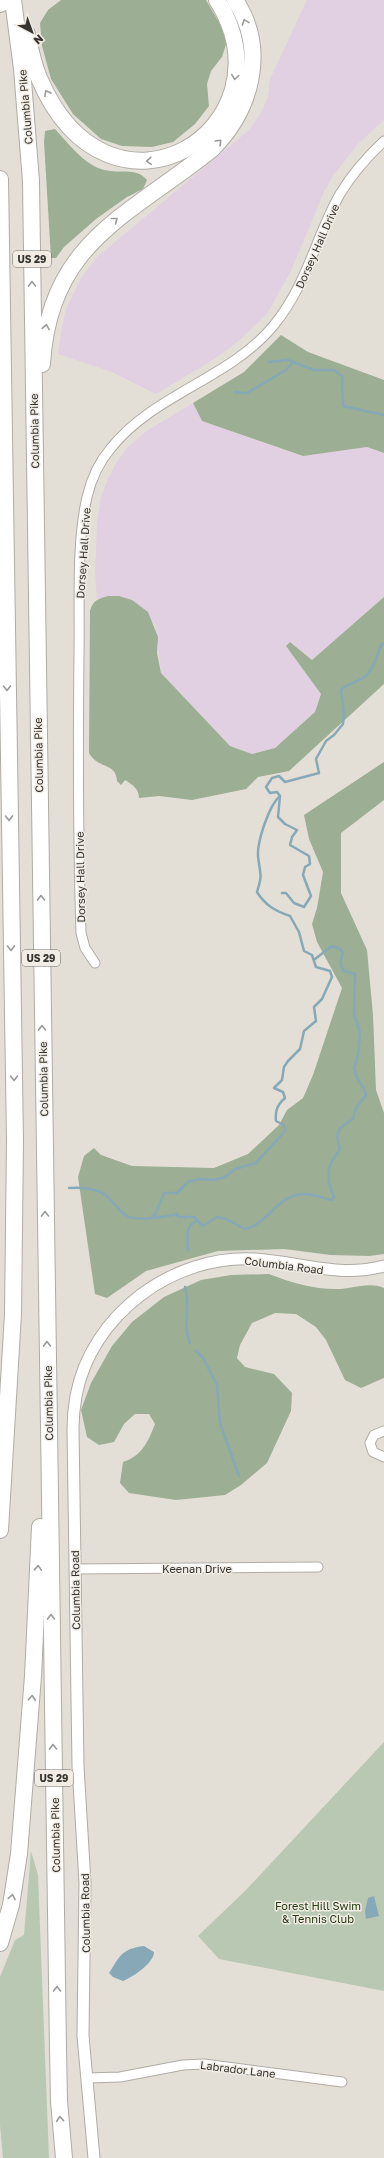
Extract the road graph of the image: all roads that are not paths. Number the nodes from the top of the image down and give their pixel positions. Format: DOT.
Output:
graph roads {
  1 [pos="10,0"];
  2 [pos="13,0"];
  3 [pos="18,0"];
  4 [pos="217,0"];
  5 [pos="235,0"];
  6 [pos="0,5"];
  7 [pos="384,141"];
  8 [pos="0,179"];
  9 [pos="35,519"];
  10 [pos="0,532"];
  11 [pos="6,593"];
  12 [pos="95,963"];
  13 [pos="384,1266"];
  14 [pos="48,1397"];
  15 [pos="384,1431"];
  16 [pos="384,1457"];
  17 [pos="5,1464"];
  18 [pos="0,1497"];
  19 [pos="0,1530"];
  20 [pos="318,1567"];
  21 [pos="75,1569"];
  22 [pos="1,1939"];
  23 [pos="87,2078"];
  24 [pos="342,2082"];
  25 [pos="64,2158"];
  26 [pos="94,2158"];
  1 -- 6 [label="main road"];
  9 -- 2 [label="highway, Columbia Pike / US 29, one-way"];
  4 -- 3 [label="highway, one-way"];
  9 -- 5 [label="highway, one-way"];
  7 -- 12 [label="street, Dorsey Hall Drive"];
  8 -- 11 [label="highway, US 29"];
  14 -- 9 [label="highway, Columbia Pike / US 29, one-way"];
  10 -- 11 [label="highway"];
  11 -- 17 [label="highway, US 29, one-way"];
  13 -- 21 [label="street, Columbia Road"];
  22 -- 14 [label="highway, one-way"];
  25 -- 14 [label="highway, Columbia Pike / US 29, one-way"];
  15 -- 16 [label="street"];
  17 -- 18 [label="highway"];
  17 -- 19 [label="highway, US 29"];
  20 -- 21 [label="street, Keenan Drive"];
  21 -- 23 [label="street, Columbia Road"];
  23 -- 24 [label="street, Labrador Lane"];
  23 -- 26 [label="street, Columbia Road"];
}
